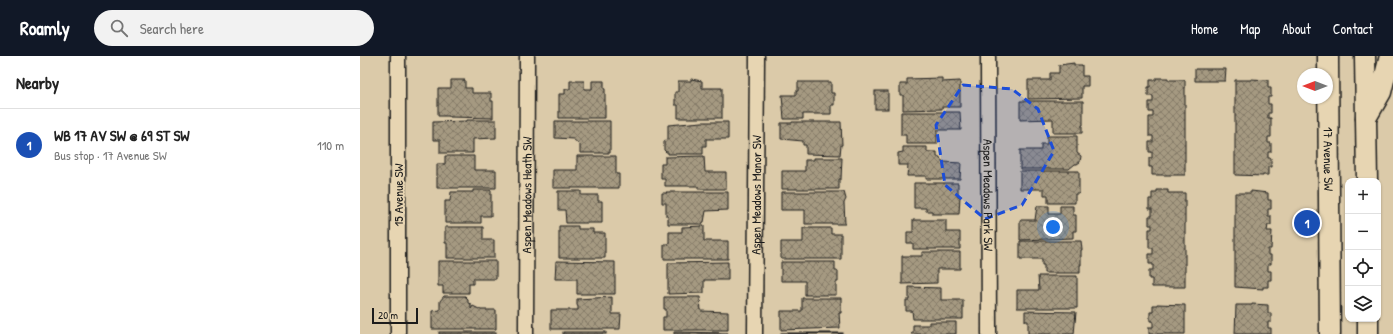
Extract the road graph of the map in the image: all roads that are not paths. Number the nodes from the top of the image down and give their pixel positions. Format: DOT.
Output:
graph roads {
  1 [pos="398,56"];
  2 [pos="527,56"];
  3 [pos="757,56"];
  4 [pos="988,56"];
  5 [pos="1365,56"];
  6 [pos="1390,56"];
  7 [pos="1325,61"];
  8 [pos="1366,118"];
  9 [pos="1367,178"];
  10 [pos="1329,194"];
  11 [pos="1368,322"];
  12 [pos="398,334"];
  13 [pos="526,334"];
  14 [pos="755,334"];
  15 [pos="989,334"];
  16 [pos="1330,334"];
  17 [pos="1341,334"];
  18 [pos="1368,334"];
  1 -- 12 [label="street, 15 Avenue SW"];
  2 -- 13 [label="street, Aspen Meadows Heath SW"];
  3 -- 14 [label="street, Aspen Meadows Manor SW"];
  4 -- 15 [label="street, Aspen Meadows Park SW"];
  5 -- 8 [label="main road"];
  6 -- 8 [label="main road"];
  7 -- 10 [label="main road, 17 Avenue SW"];
  8 -- 9 [label="main road"];
  10 -- 16 [label="main road, 17 Avenue SW"];
  10 -- 17 [label="main road"];
  11 -- 18 [label="main road"];
}
